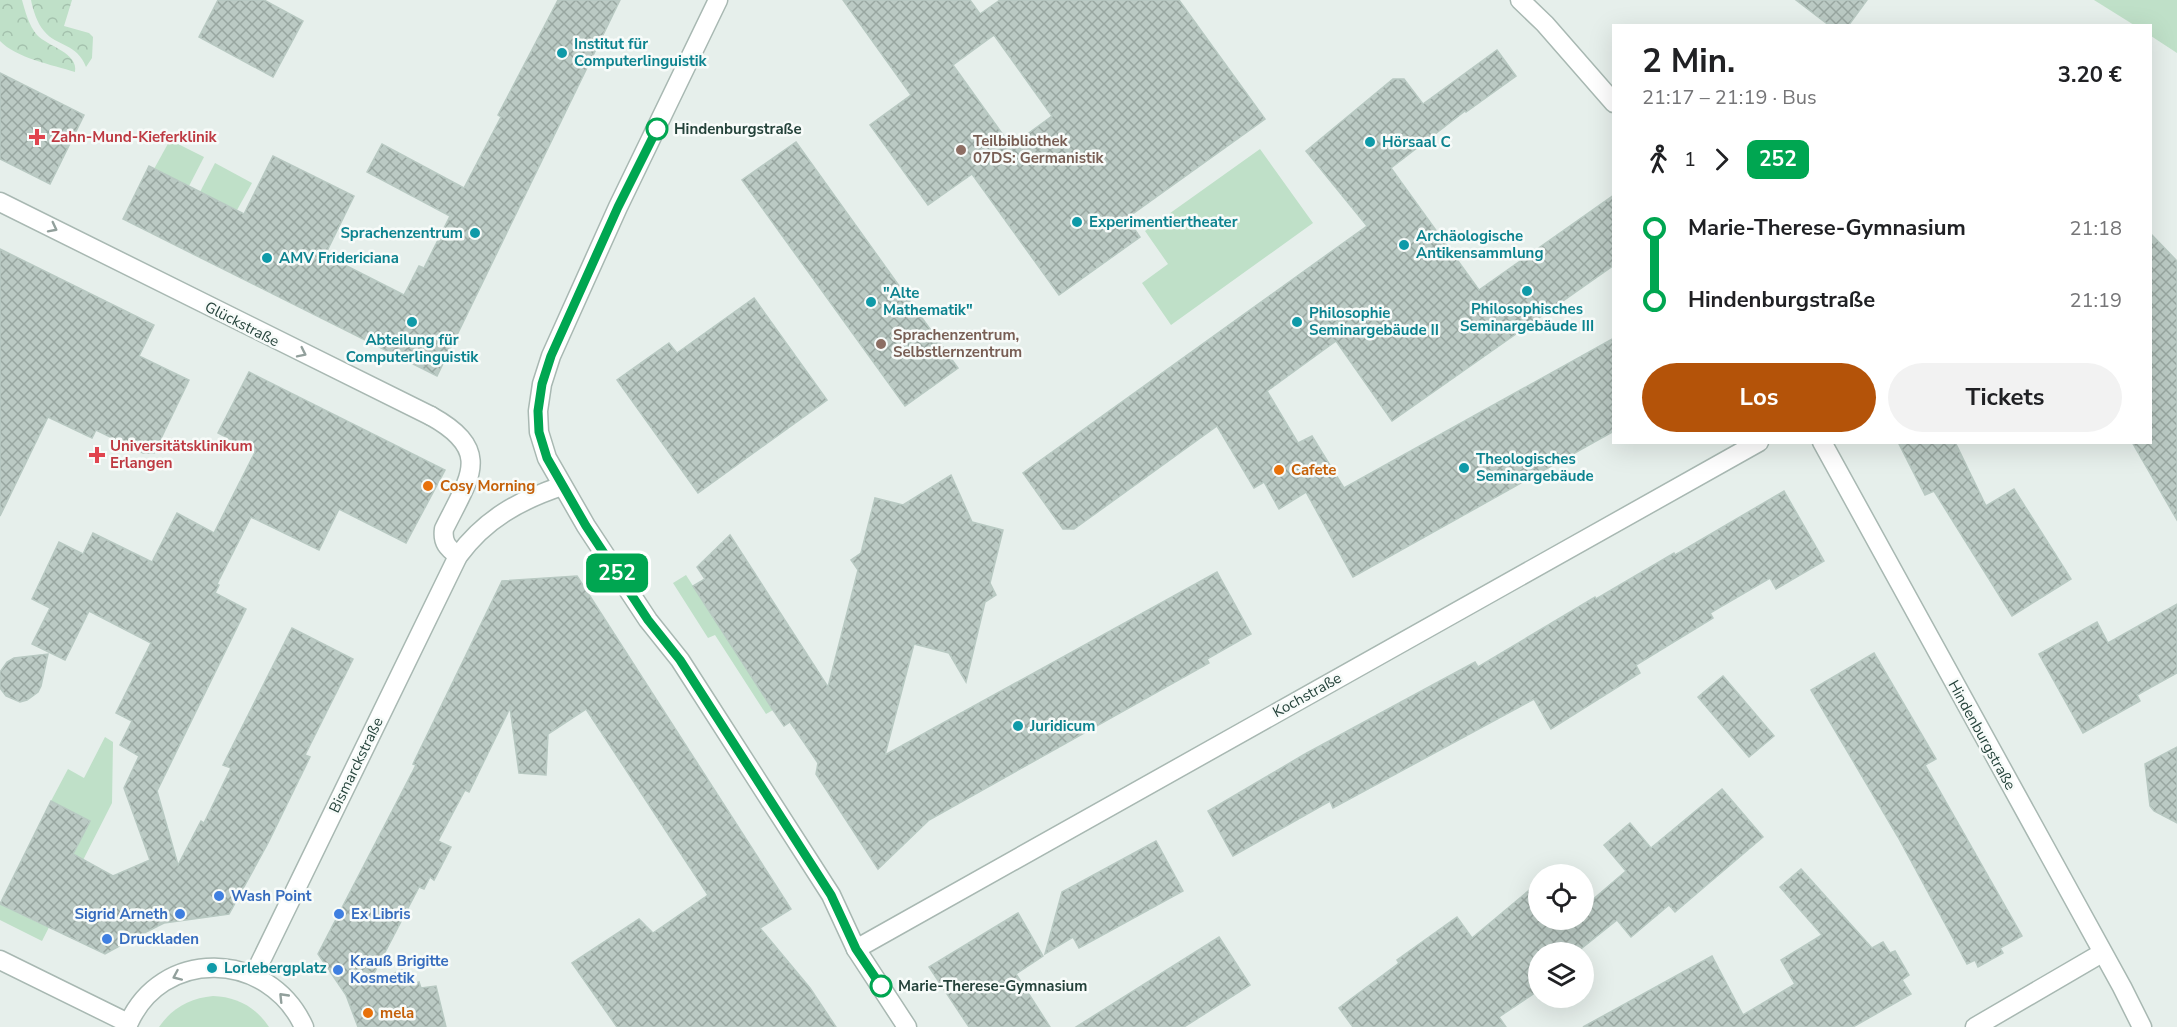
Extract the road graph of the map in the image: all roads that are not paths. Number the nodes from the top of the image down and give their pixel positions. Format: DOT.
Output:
graph roads {
  1 [pos="718,0"];
  2 [pos="1520,0"];
  3 [pos="1612,102"];
  4 [pos="0,202"];
  5 [pos="1755,444"];
  6 [pos="1823,444"];
  7 [pos="562,486"];
  8 [pos="458,556"];
  9 [pos="856,949"];
  10 [pos="2102,953"];
  11 [pos="0,960"];
  12 [pos="254,975"];
  13 [pos="128,1025"];
  14 [pos="304,1027"];
  15 [pos="907,1027"];
  16 [pos="1975,1027"];
  17 [pos="2142,1027"];
  1 -- 7 [label="street"];
  2 -- 3 [label="street"];
  4 -- 8 [label="street, Glückstraße, one-way"];
  5 -- 9 [label="street, Kochstraße"];
  6 -- 10 [label="street, Hindenburgstraße"];
  7 -- 8 [label="street, Bismarckstraße"];
  7 -- 9 [label="street"];
  8 -- 12 [label="street, Bismarckstraße"];
  9 -- 15 [label="street"];
  10 -- 16 [label="street"];
  10 -- 17 [label="street, Hindenburgstraße"];
  11 -- 13 [label="street"];
  12 -- 13 [label="street, one-way"];
  14 -- 12 [label="street, one-way"];
}
